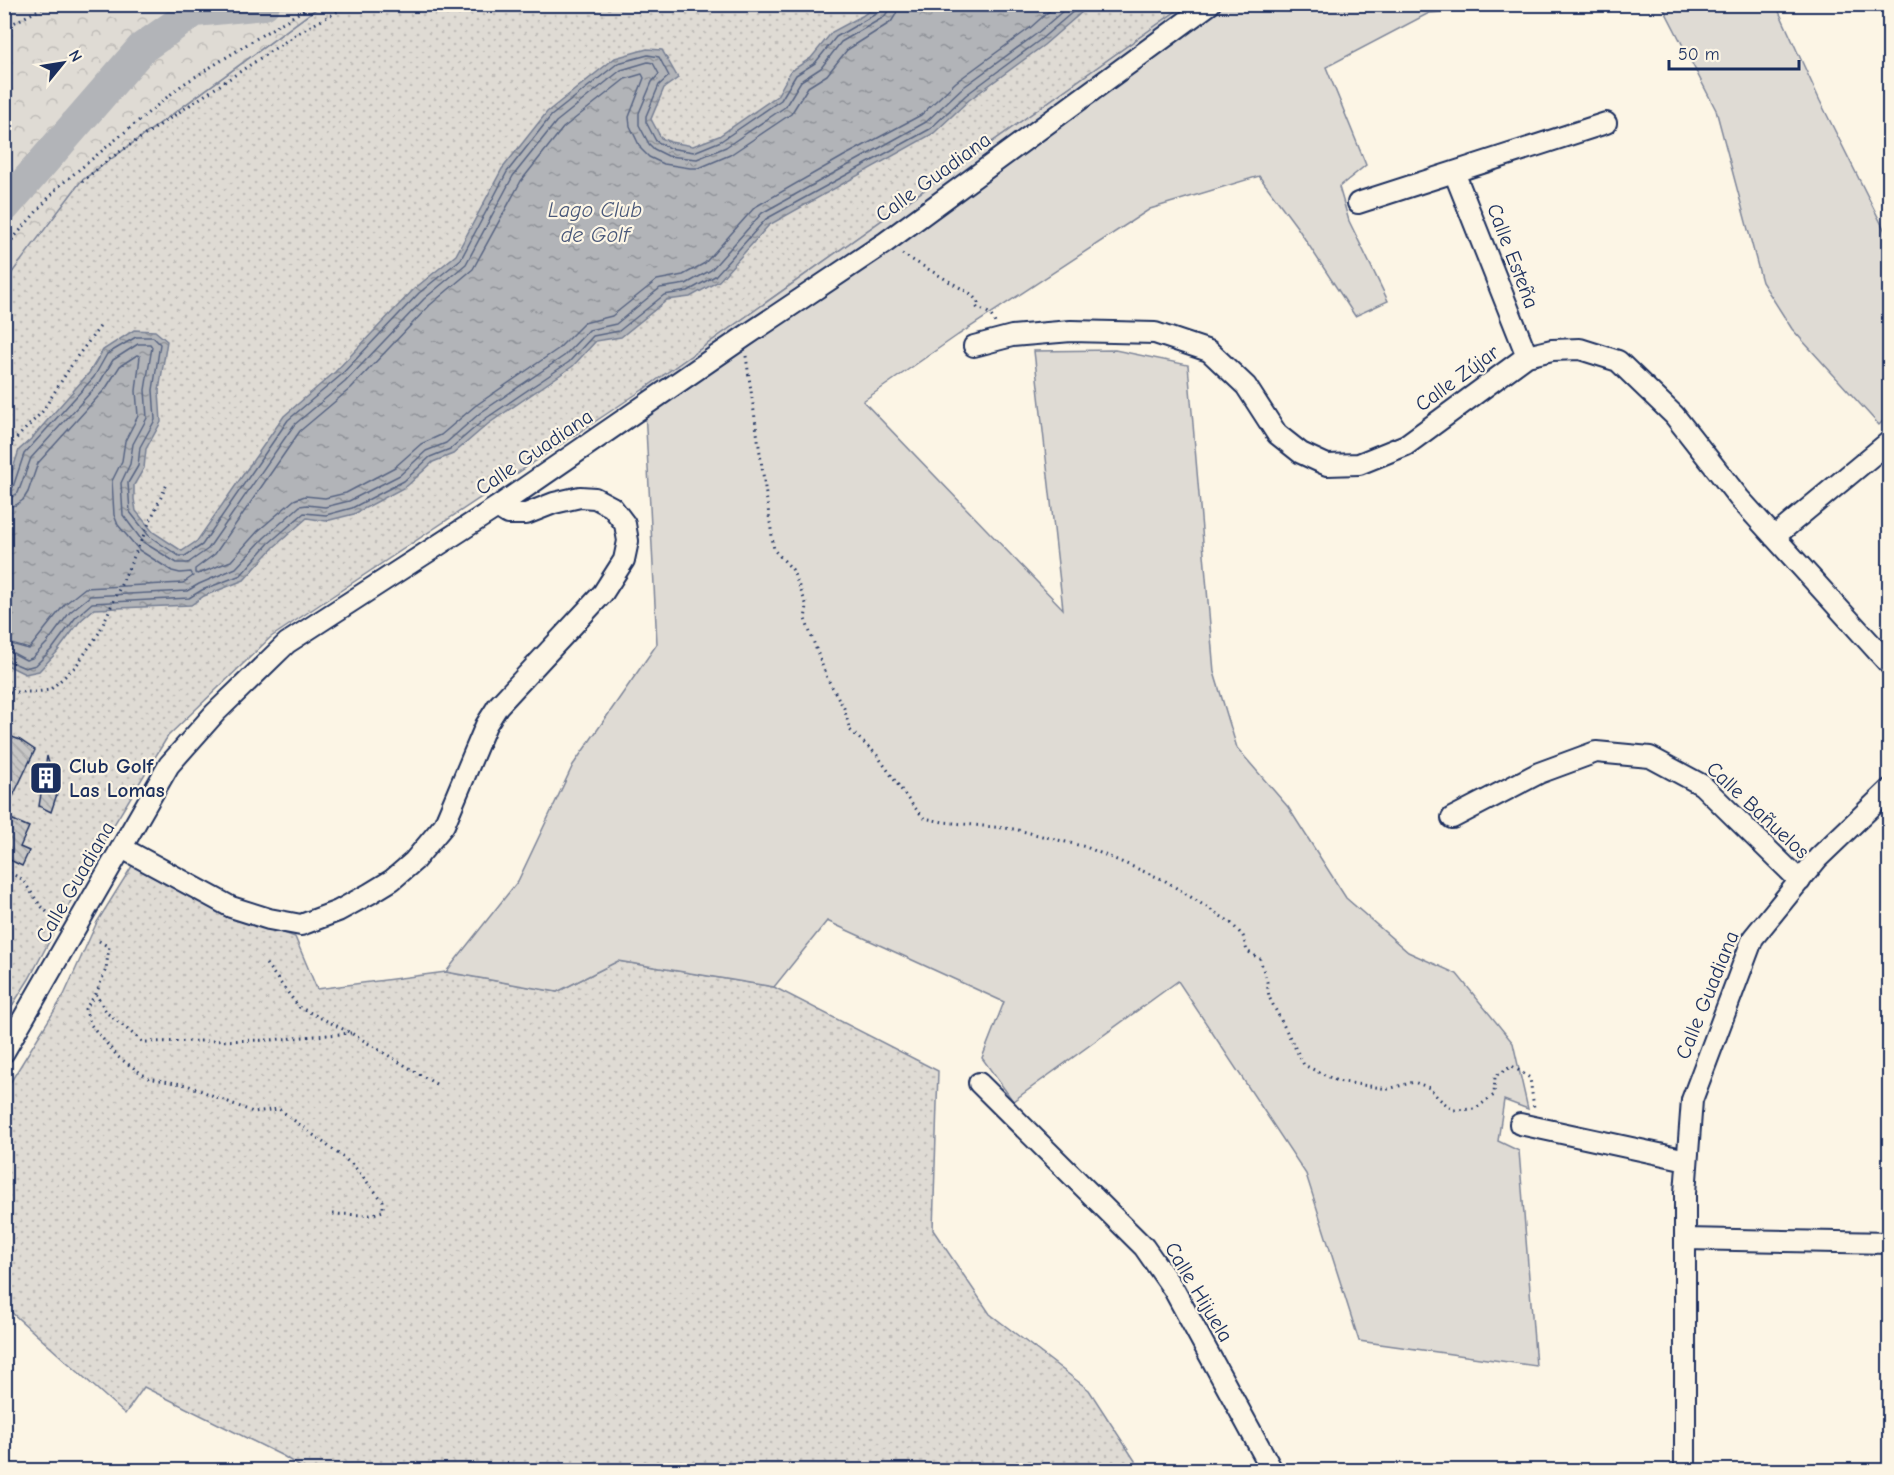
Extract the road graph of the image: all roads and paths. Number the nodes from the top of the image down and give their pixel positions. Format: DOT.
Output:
graph roads {
  1 [pos="50,4"];
  2 [pos="314,4"];
  3 [pos="351,4"];
  4 [pos="1210,4"];
  5 [pos="4,28"];
  6 [pos="1606,123"];
  7 [pos="1454,172"];
  8 [pos="82,182"];
  9 [pos="1358,203"];
  10 [pos="886,242"];
  11 [pos="4,249"];
  12 [pos="102,324"];
  13 [pos="744,337"];
  14 [pos="1003,338"];
  15 [pos="974,346"];
  16 [pos="1527,356"];
  17 [pos="1890,441"];
  18 [pos="4,451"];
  19 [pos="167,484"];
  20 [pos="497,507"];
  21 [pos="1774,537"];
  22 [pos="1890,665"];
  23 [pos="4,692"];
  24 [pos="1890,789"];
  25 [pos="1452,818"];
  26 [pos="122,848"];
  27 [pos="4,870"];
  28 [pos="1800,881"];
  29 [pos="56,921"];
  30 [pos="99,941"];
  31 [pos="266,964"];
  32 [pos="96,994"];
  33 [pos="351,1033"];
  34 [pos="4,1052"];
  35 [pos="979,1083"];
  36 [pos="439,1086"];
  37 [pos="1528,1125"];
  38 [pos="1687,1160"];
  39 [pos="333,1214"];
  40 [pos="1685,1239"];
  41 [pos="1890,1243"];
  42 [pos="1272,1470"];
  43 [pos="1685,1470"];
  1 -- 5 [label="path"];
  2 -- 11 [label="path"];
  3 -- 8 [label="path"];
  4 -- 10 [label="street, Calle Guadiana"];
  6 -- 7 [label="street"];
  7 -- 9 [label="street"];
  7 -- 16 [label="street, Calle Esteña"];
  10 -- 13 [label="street, Calle Guadiana"];
  10 -- 14 [label="path"];
  12 -- 18 [label="path"];
  13 -- 20 [label="street, Calle Guadiana"];
  13 -- 37 [label="path"];
  14 -- 15 [label="street, Calle Zújar"];
  14 -- 16 [label="street, Calle Zújar"];
  16 -- 21 [label="street, Calle Zújar"];
  17 -- 21 [label="street"];
  19 -- 23 [label="path"];
  20 -- 26 [label="street, Calle Guadiana"];
  20 -- 26 [label="street"];
  21 -- 22 [label="street, Calle Zújar"];
  24 -- 28 [label="street, Calle Guadiana"];
  25 -- 28 [label="street, Calle Bañuelos"];
  26 -- 34 [label="street, Calle Guadiana"];
  27 -- 29 [label="path"];
  28 -- 38 [label="street, Calle Guadiana"];
  30 -- 32 [label="path"];
  31 -- 33 [label="path"];
  32 -- 33 [label="path"];
  32 -- 39 [label="path"];
  33 -- 36 [label="path"];
  35 -- 42 [label="street, Calle Hijuela"];
  37 -- 38 [label="street"];
  38 -- 40 [label="street, Calle Guadiana"];
  40 -- 41 [label="street"];
  40 -- 43 [label="street, Calle Guadiana"];
}
